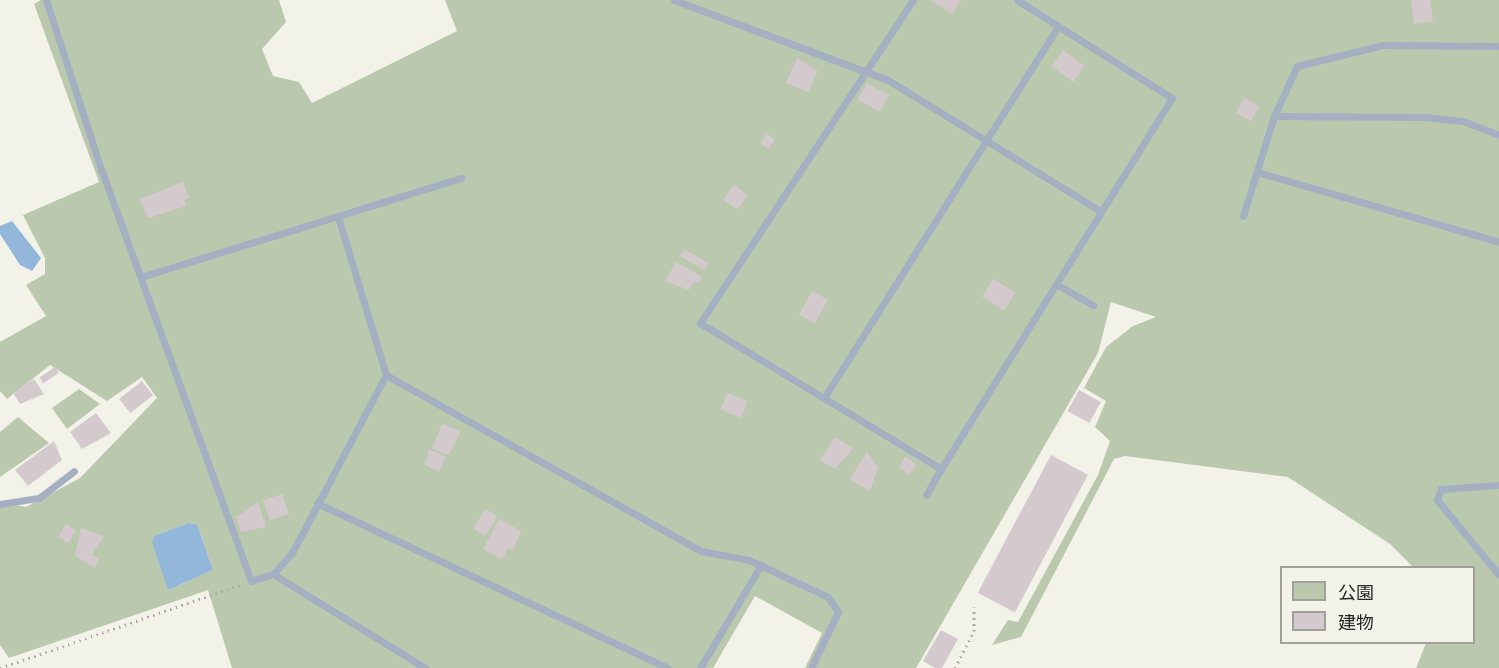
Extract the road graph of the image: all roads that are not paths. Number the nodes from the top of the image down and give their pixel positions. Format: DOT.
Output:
graph roads {
  1 [pos="46,0"];
  2 [pos="674,0"];
  3 [pos="913,0"];
  4 [pos="1017,0"];
  5 [pos="1058,26"];
  6 [pos="1499,35"];
  7 [pos="1496,45"];
  8 [pos="865,70"];
  9 [pos="1274,116"];
  10 [pos="1499,135"];
  11 [pos="986,138"];
  12 [pos="1257,172"];
  13 [pos="461,178"];
  14 [pos="1100,211"];
  15 [pos="1243,216"];
  16 [pos="338,217"];
  17 [pos="1499,242"];
  18 [pos="144,276"];
  19 [pos="1056,284"];
  20 [pos="1093,305"];
  21 [pos="386,375"];
  22 [pos="824,398"];
  23 [pos="942,469"];
  24 [pos="74,471"];
  25 [pos="1499,485"];
  26 [pos="926,495"];
  27 [pos="317,503"];
  28 [pos="0,504"];
  29 [pos="761,564"];
  30 [pos="273,574"];
  31 [pos="1499,575"];
  32 [pos="425,668"];
  33 [pos="667,668"];
  34 [pos="700,668"];
  35 [pos="811,668"];
  1 -- 18 [label="lane"];
  2 -- 8 [label="lane"];
  3 -- 8 [label="lane"];
  4 -- 5 [label="lane"];
  5 -- 11 [label="lane"];
  5 -- 14 [label="lane"];
  6 -- 7 [label="lane"];
  7 -- 9 [label="lane"];
  8 -- 11 [label="lane"];
  8 -- 22 [label="lane"];
  9 -- 10 [label="lane"];
  9 -- 12 [label="lane"];
  11 -- 14 [label="lane"];
  11 -- 22 [label="lane"];
  12 -- 15 [label="lane"];
  12 -- 17 [label="lane"];
  13 -- 16 [label="lane"];
  14 -- 19 [label="lane"];
  16 -- 18 [label="lane"];
  16 -- 21 [label="lane"];
  18 -- 30 [label="lane"];
  19 -- 20 [label="lane"];
  19 -- 23 [label="lane"];
  21 -- 27 [label="lane"];
  21 -- 29 [label="lane"];
  22 -- 23 [label="lane"];
  23 -- 26 [label="lane"];
  24 -- 28 [label="lane"];
  25 -- 31 [label="lane"];
  27 -- 30 [label="lane"];
  27 -- 33 [label="lane"];
  29 -- 34 [label="lane"];
  29 -- 35 [label="lane"];
  30 -- 32 [label="lane"];
}
